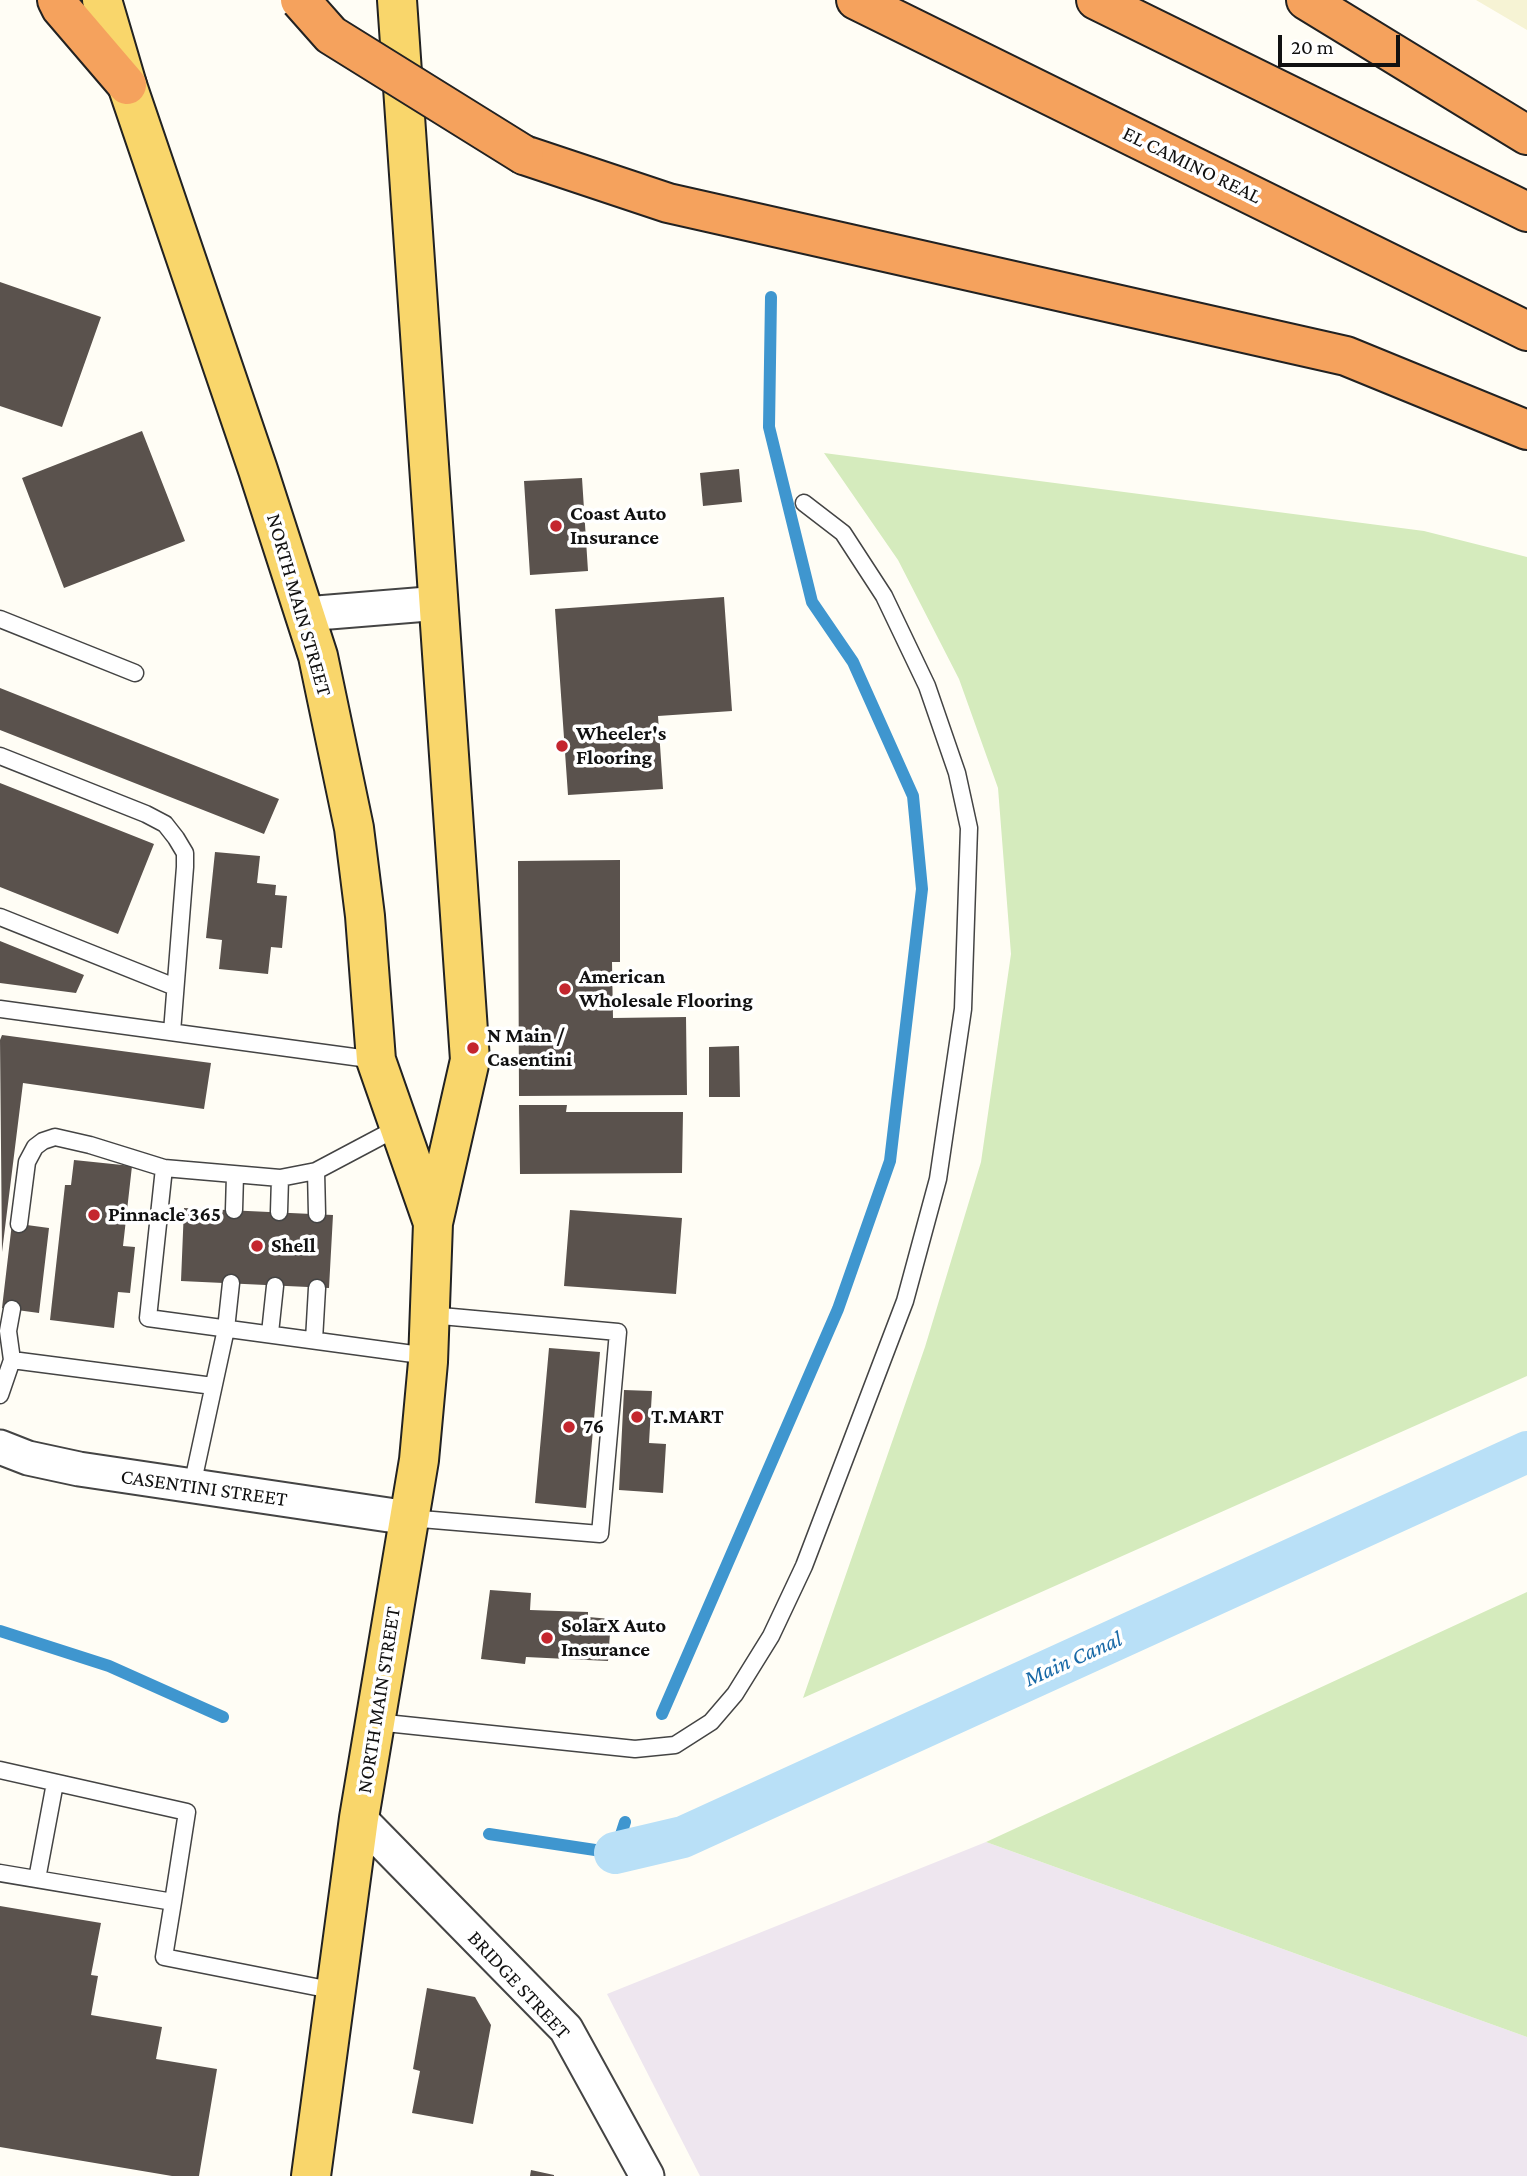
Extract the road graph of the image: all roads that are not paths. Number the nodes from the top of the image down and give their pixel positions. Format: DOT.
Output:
graph roads {
  1 [pos="57,0"];
  2 [pos="102,0"];
  3 [pos="300,0"];
  4 [pos="397,0"];
  5 [pos="856,0"];
  6 [pos="1096,0"];
  7 [pos="1306,0"];
  8 [pos="127,85"];
  9 [pos="1527,135"];
  10 [pos="1527,212"];
  11 [pos="1527,331"];
  12 [pos="1527,430"];
  13 [pos="804,503"];
  14 [pos="440,603"];
  15 [pos="304,614"];
  16 [pos="0,620"];
  17 [pos="135,673"];
  18 [pos="0,756"];
  19 [pos="0,917"];
  20 [pos="175,987"];
  21 [pos="0,1009"];
  22 [pos="172,1032"];
  23 [pos="376,1060"];
  24 [pos="399,1127"];
  25 [pos="164,1168"];
  26 [pos="316,1171"];
  27 [pos="235,1175"];
  28 [pos="280,1178"];
  29 [pos="234,1210"];
  30 [pos="279,1212"];
  31 [pos="317,1214"];
  32 [pos="433,1223"];
  33 [pos="19,1224"];
  34 [pos="231,1283"];
  35 [pos="275,1286"];
  36 [pos="317,1287"];
  37 [pos="12,1309"];
  38 [pos="430,1315"];
  39 [pos="226,1329"];
  40 [pos="270,1333"];
  41 [pos="314,1340"];
  42 [pos="428,1356"];
  43 [pos="12,1360"];
  44 [pos="213,1386"];
  45 [pos="0,1395"];
  46 [pos="0,1447"];
  47 [pos="192,1486"];
  48 [pos="410,1518"];
  49 [pos="376,1722"];
  50 [pos="0,1770"];
  51 [pos="55,1783"];
  52 [pos="359,1818"];
  53 [pos="0,1873"];
  54 [pos="37,1879"];
  55 [pos="173,1902"];
  56 [pos="336,1992"];
  57 [pos="311,2176"];
  58 [pos="648,2176"];
  1 -- 8 [label="highway"];
  2 -- 8 [label="main road, NORTH MAIN STREET"];
  3 -- 12 [label="highway, bridge"];
  4 -- 14 [label="main road, NORTH MAIN STREET"];
  5 -- 11 [label="highway, EL CAMINO REAL"];
  6 -- 10 [label="highway"];
  7 -- 9 [label="highway"];
  8 -- 15 [label="main road, NORTH MAIN STREET"];
  13 -- 49 [label="lane"];
  14 -- 15 [label="street"];
  14 -- 32 [label="main road, NORTH MAIN STREET"];
  15 -- 23 [label="main road, NORTH MAIN STREET"];
  16 -- 17 [label="lane"];
  18 -- 20 [label="lane"];
  19 -- 20 [label="lane"];
  20 -- 22 [label="lane"];
  21 -- 22 [label="lane"];
  22 -- 23 [label="lane"];
  23 -- 24 [label="main road, NORTH MAIN STREET"];
  24 -- 26 [label="lane"];
  24 -- 32 [label="main road, NORTH MAIN STREET"];
  25 -- 27 [label="lane"];
  25 -- 33 [label="lane"];
  25 -- 39 [label="lane"];
  26 -- 28 [label="lane"];
  26 -- 31 [label="lane"];
  27 -- 28 [label="lane"];
  27 -- 29 [label="lane"];
  28 -- 30 [label="lane"];
  32 -- 38 [label="main road, NORTH MAIN STREET"];
  34 -- 39 [label="lane"];
  35 -- 40 [label="lane"];
  36 -- 41 [label="lane"];
  37 -- 43 [label="lane"];
  38 -- 42 [label="main road, NORTH MAIN STREET"];
  38 -- 48 [label="lane"];
  39 -- 40 [label="lane"];
  39 -- 44 [label="lane"];
  40 -- 41 [label="lane"];
  41 -- 42 [label="lane"];
  42 -- 48 [label="main road, NORTH MAIN STREET"];
  43 -- 44 [label="lane"];
  43 -- 45 [label="lane"];
  44 -- 47 [label="lane"];
  46 -- 47 [label="street, CASENTINI STREET"];
  47 -- 48 [label="street, CASENTINI STREET"];
  48 -- 49 [label="main road, NORTH MAIN STREET"];
  49 -- 52 [label="main road, NORTH MAIN STREET"];
  50 -- 51 [label="lane"];
  51 -- 54 [label="lane"];
  51 -- 55 [label="lane"];
  52 -- 56 [label="main road, NORTH MAIN STREET"];
  52 -- 58 [label="street, BRIDGE STREET"];
  53 -- 54 [label="lane"];
  54 -- 55 [label="lane"];
  55 -- 56 [label="lane"];
  56 -- 57 [label="main road, NORTH MAIN STREET"];
}
